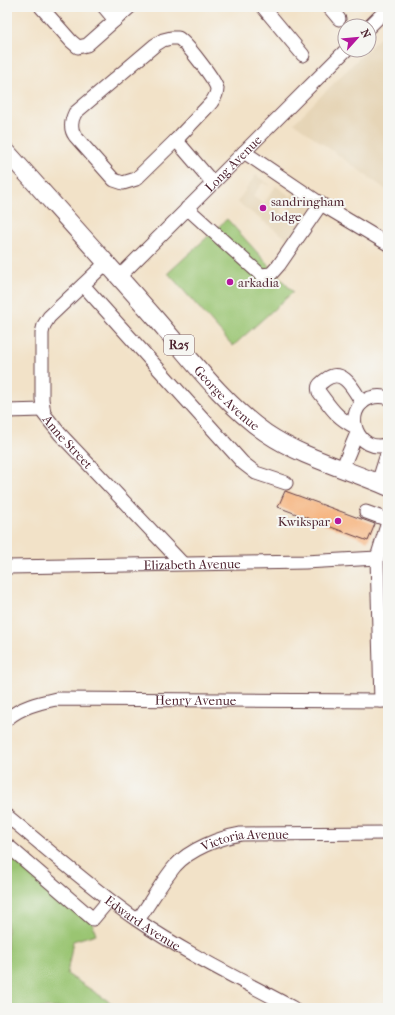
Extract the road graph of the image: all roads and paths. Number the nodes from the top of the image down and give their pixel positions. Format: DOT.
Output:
graph roads {
  1 [pos="41,7"];
  2 [pos="104,7"];
  3 [pos="130,7"];
  4 [pos="263,7"];
  5 [pos="328,7"];
  6 [pos="388,8"];
  7 [pos="338,18"];
  8 [pos="377,19"];
  9 [pos="115,20"];
  10 [pos="303,55"];
  11 [pos="338,58"];
  12 [pos="176,140"];
  13 [pos="7,152"];
  14 [pos="244,152"];
  15 [pos="213,183"];
  16 [pos="321,204"];
  17 [pos="187,208"];
  18 [pos="388,244"];
  19 [pos="106,262"];
  20 [pos="119,277"];
  21 [pos="83,285"];
  22 [pos="388,398"];
  23 [pos="362,403"];
  24 [pos="43,410"];
  25 [pos="7,411"];
  26 [pos="356,430"];
  27 [pos="388,444"];
  28 [pos="388,451"];
  29 [pos="342,469"];
  30 [pos="286,483"];
  31 [pos="383,485"];
  32 [pos="366,512"];
  33 [pos="388,521"];
  34 [pos="376,558"];
  35 [pos="182,563"];
  36 [pos="7,567"];
  37 [pos="384,701"];
  38 [pos="7,719"];
  39 [pos="7,816"];
  40 [pos="388,833"];
  41 [pos="7,845"];
  42 [pos="109,900"];
  43 [pos="138,920"];
  44 [pos="294,1008"];
  1 -- 9 [label="street"];
  2 -- 9 [label="street"];
  3 -- 9 [label="street"];
  4 -- 10 [label="street"];
  5 -- 7 [label="street"];
  6 -- 8 [label="street"];
  11 -- 14 [label="street, Long Avenue"];
  12 -- 12 [label="street"];
  12 -- 15 [label="street"];
  13 -- 19 [label="main road, George Avenue / R25"];
  14 -- 15 [label="street, Long Avenue"];
  14 -- 16 [label="street"];
  15 -- 17 [label="street, Long Avenue"];
  16 -- 17 [label="street"];
  16 -- 18 [label="street"];
  17 -- 20 [label="street, Long Avenue"];
  19 -- 20 [label="main road, George Avenue / R25"];
  19 -- 21 [label="street, Anne Street"];
  20 -- 29 [label="main road, George Avenue / R25"];
  21 -- 24 [label="street, Anne Street"];
  21 -- 30 [label="street"];
  22 -- 23 [label="street"];
  23 -- 26 [label="street"];
  23 -- 26 [label="street"];
  24 -- 25 [label="street"];
  24 -- 35 [label="street, Anne Street"];
  26 -- 27 [label="street"];
  26 -- 29 [label="street"];
  28 -- 31 [label="street"];
  29 -- 31 [label="main road, George Avenue / R25"];
  32 -- 33 [label="street"];
  33 -- 34 [label="street"];
  34 -- 35 [label="street, Elizabeth Avenue"];
  34 -- 37 [label="street"];
  35 -- 36 [label="street, Elizabeth Avenue"];
  37 -- 38 [label="street, Henry Avenue"];
  39 -- 42 [label="street, Edward Avenue"];
  40 -- 43 [label="street, Victoria Avenue"];
  41 -- 42 [label="street"];
  42 -- 43 [label="street, Edward Avenue"];
  43 -- 44 [label="street, Edward Avenue"];
}
